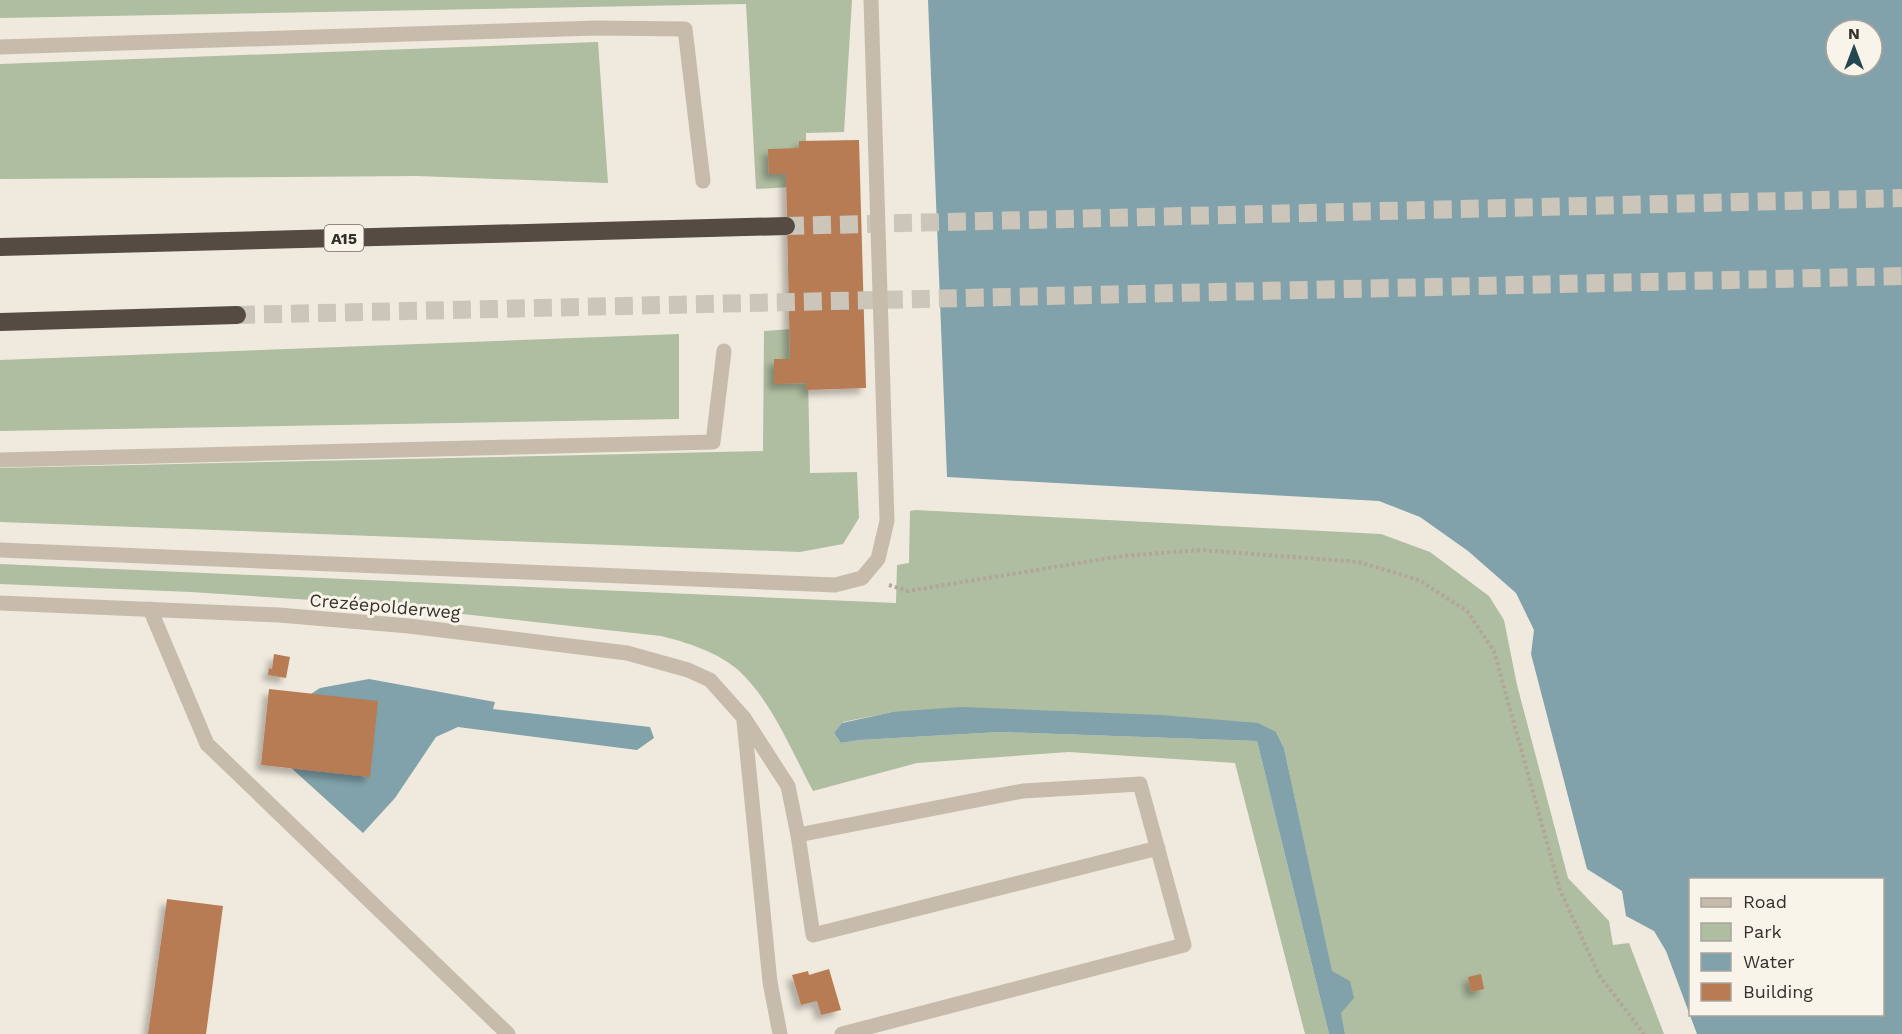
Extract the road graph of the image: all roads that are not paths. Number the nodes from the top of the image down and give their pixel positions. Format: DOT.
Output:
graph roads {
  1 [pos="872,0"];
  2 [pos="0,47"];
  3 [pos="703,181"];
  4 [pos="786,226"];
  5 [pos="0,247"];
  6 [pos="237,315"];
  7 [pos="0,322"];
  8 [pos="724,351"];
  9 [pos="0,460"];
  10 [pos="0,550"];
  11 [pos="0,603"];
  12 [pos="150,609"];
  13 [pos="744,718"];
  14 [pos="798,835"];
  15 [pos="1158,848"];
  16 [pos="508,1034"];
  17 [pos="780,1034"];
  18 [pos="842,1034"];
  1 -- 10 [label="street"];
  2 -- 3 [label="street"];
  4 -- 5 [label="highway, A15"];
  6 -- 7 [label="highway"];
  8 -- 9 [label="street"];
  11 -- 12 [label="street, Crezéepolderweg"];
  12 -- 13 [label="street, Crezéepolderweg"];
  12 -- 16 [label="street"];
  13 -- 14 [label="street, Crezéepolderweg"];
  13 -- 17 [label="street"];
  14 -- 15 [label="street"];
  14 -- 15 [label="street, Crezéepolderweg"];
  15 -- 18 [label="street"];
}
